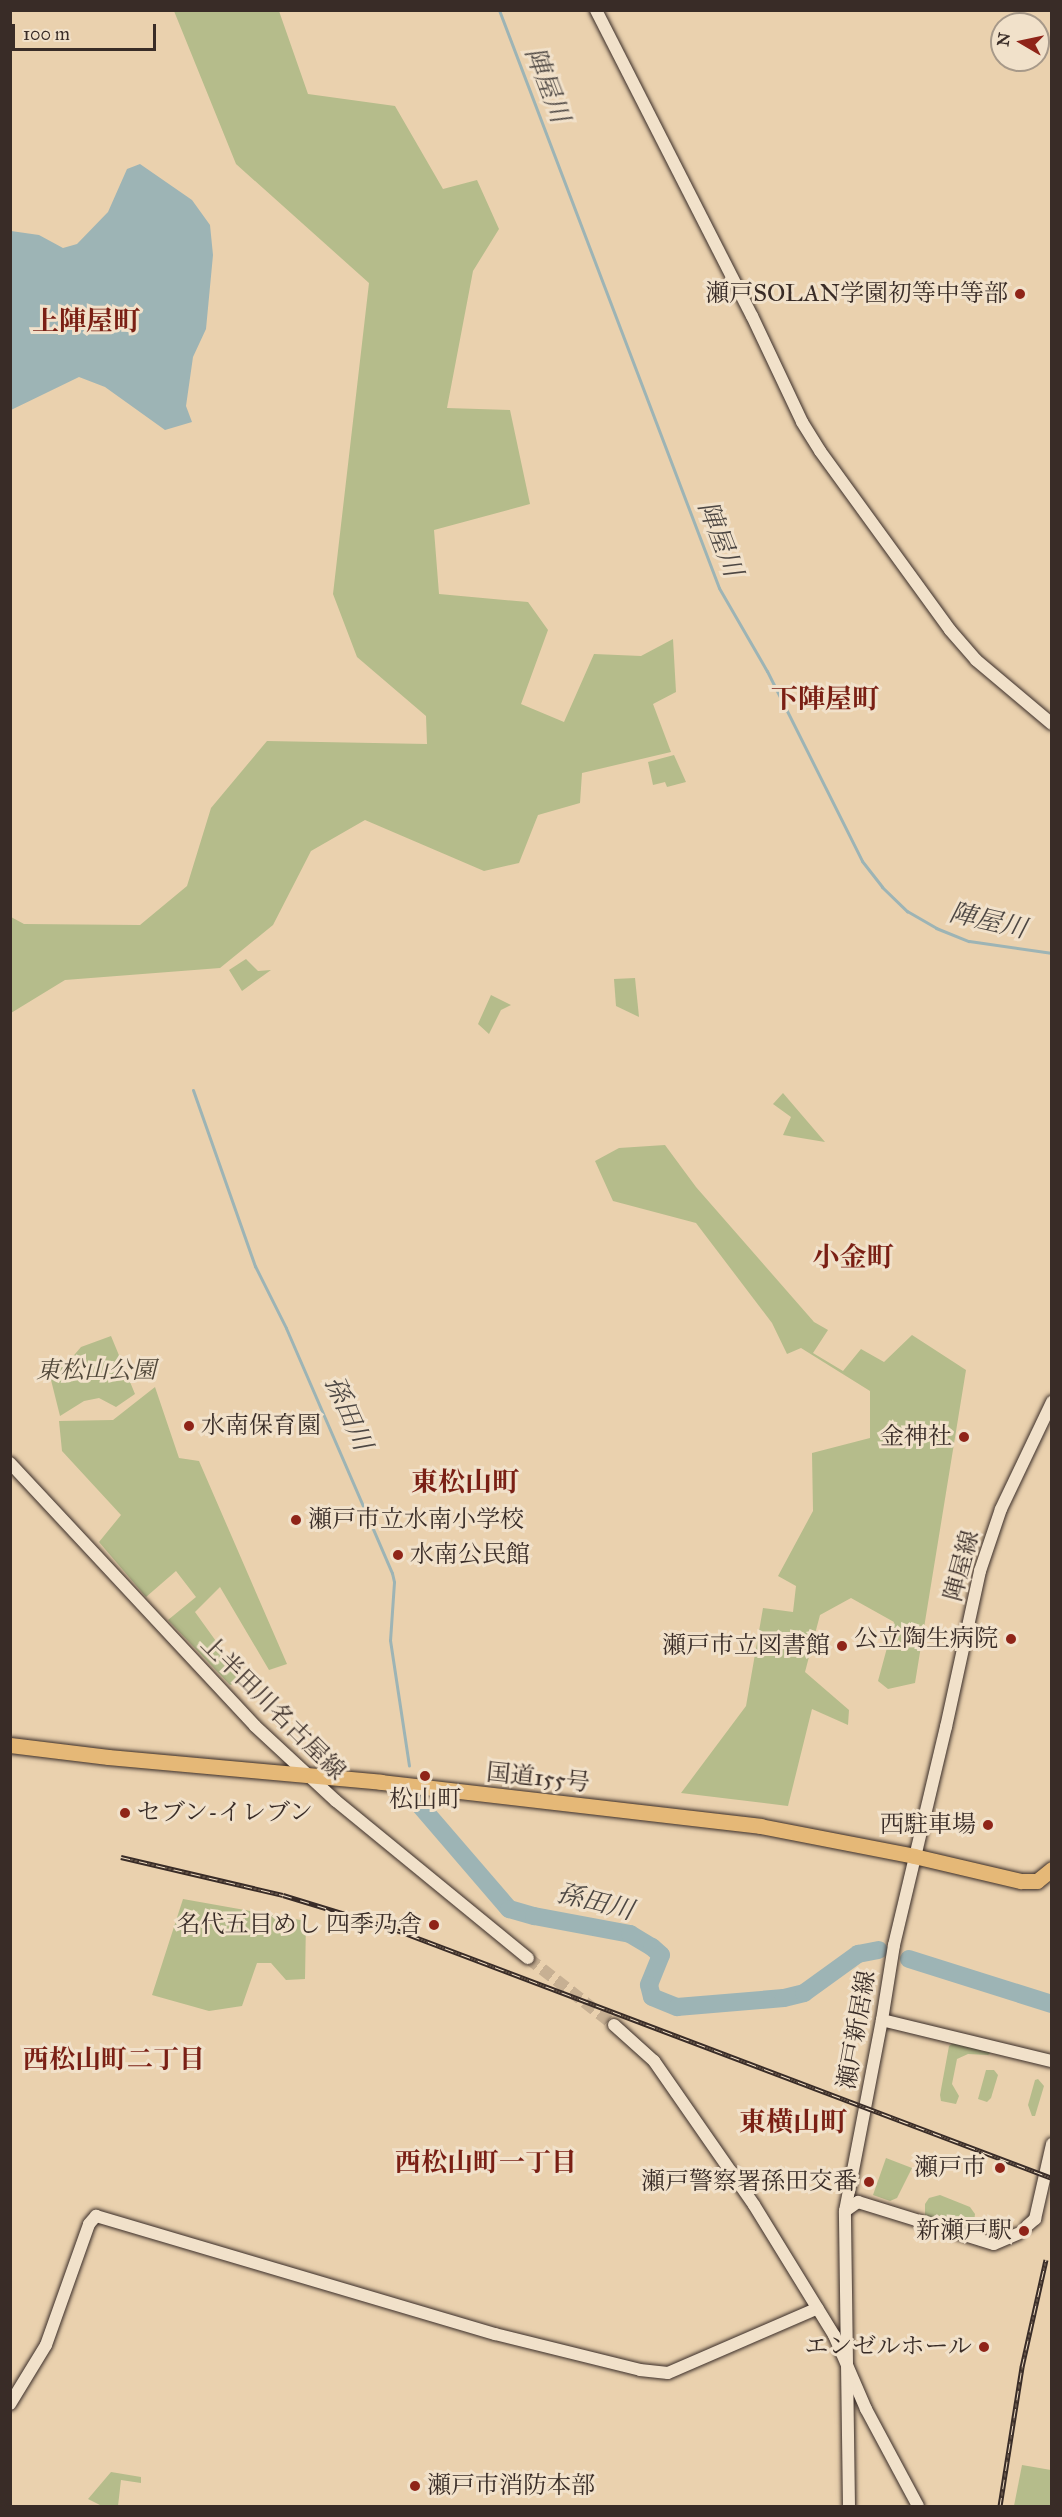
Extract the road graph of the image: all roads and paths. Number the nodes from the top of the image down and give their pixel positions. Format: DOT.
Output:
graph roads {
  1 [pos="596,10"];
  2 [pos="1050,724"];
  3 [pos="1052,1401"];
  4 [pos="10,1463"];
  5 [pos="10,1745"];
  6 [pos="310,1776"];
  7 [pos="914,1856"];
  8 [pos="1052,1869"];
  9 [pos="1044,1883"];
  10 [pos="528,1958"];
  11 [pos="882,2020"];
  12 [pos="614,2025"];
  13 [pos="1052,2061"];
  14 [pos="1052,2145"];
  15 [pos="845,2211"];
  16 [pos="818,2308"];
  17 [pos="847,2364"];
  18 [pos="10,2404"];
  19 [pos="849,2506"];
  20 [pos="918,2506"];
  1 -- 2 [label="street"];
  3 -- 7 [label="street, 陣屋線"];
  4 -- 6 [label="street, 上半田川名古屋線"];
  5 -- 6 [label="highway, 国道155号"];
  6 -- 7 [label="highway, 国道155号"];
  6 -- 10 [label="street, 上半田川名古屋線"];
  7 -- 9 [label="highway, 国道155号"];
  7 -- 11 [label="street, 瀬戸新居線"];
  8 -- 9 [label="highway, 国道155号"];
  11 -- 13 [label="street"];
  11 -- 15 [label="street, 瀬戸新居線"];
  12 -- 16 [label="street"];
  14 -- 15 [label="street"];
  15 -- 17 [label="street, 瀬戸新居線"];
  16 -- 17 [label="street"];
  16 -- 18 [label="street"];
  17 -- 19 [label="street, 瀬戸新居線"];
  17 -- 20 [label="street"];
}
